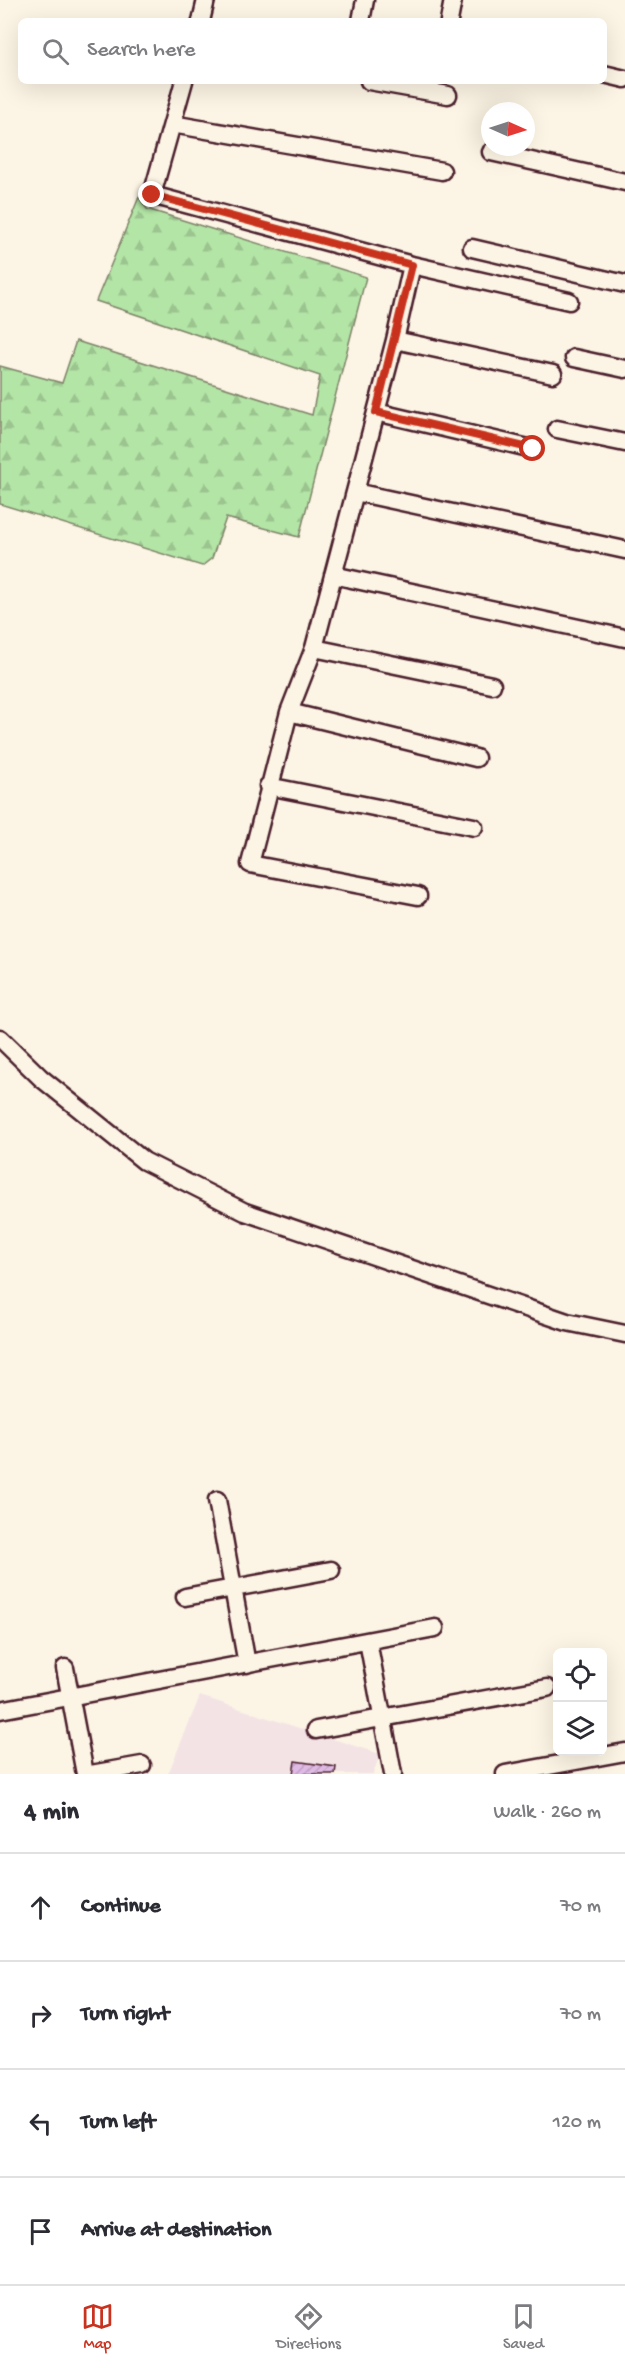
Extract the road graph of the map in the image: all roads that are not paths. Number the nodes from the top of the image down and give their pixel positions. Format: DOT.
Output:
graph roads {
  1 [pos="206,0"];
  2 [pos="365,0"];
  3 [pos="453,0"];
  4 [pos="202,18"];
  5 [pos="362,18"];
  6 [pos="450,18"];
  7 [pos="607,75"];
  8 [pos="625,79"];
  9 [pos="183,84"];
  10 [pos="393,84"];
  11 [pos="440,90"];
  12 [pos="171,124"];
  13 [pos="509,156"];
  14 [pos="442,171"];
  15 [pos="625,182"];
  16 [pos="472,248"];
  17 [pos="412,265"];
  18 [pos="625,284"];
  19 [pos="569,301"];
  20 [pos="395,340"];
  21 [pos="574,358"];
  22 [pos="625,369"];
  23 [pos="553,374"];
  24 [pos="376,412"];
  25 [pos="557,429"];
  26 [pos="625,443"];
  27 [pos="533,449"];
  28 [pos="355,492"];
  29 [pos="625,550"];
  30 [pos="333,575"];
  31 [pos="625,638"];
  32 [pos="314,648"];
  33 [pos="492,685"];
  34 [pos="289,712"];
  35 [pos="476,758"];
  36 [pos="268,786"];
  37 [pos="474,827"];
  38 [pos="418,897"];
  39 [pos="0,1038"];
  40 [pos="625,1334"];
  41 [pos="217,1500"];
  42 [pos="331,1570"];
  43 [pos="233,1588"];
  44 [pos="185,1597"];
  45 [pos="435,1628"];
  46 [pos="368,1641"];
  47 [pos="247,1664"];
  48 [pos="65,1668"];
  49 [pos="547,1688"];
  50 [pos="70,1697"];
  51 [pos="0,1710"];
  52 [pos="382,1718"];
  53 [pos="316,1730"];
  54 [pos="625,1752"];
  55 [pos="142,1765"];
  56 [pos="85,1774"];
  57 [pos="91,1774"];
  58 [pos="393,1774"];
  59 [pos="505,1774"];
  1 -- 4 [label="street"];
  2 -- 5 [label="street"];
  3 -- 6 [label="street"];
  7 -- 8 [label="street"];
  9 -- 12 [label="street"];
  10 -- 11 [label="street"];
  12 -- 14 [label="street"];
  12 -- 17 [label="street"];
  13 -- 15 [label="street"];
  16 -- 18 [label="street"];
  17 -- 19 [label="street"];
  17 -- 20 [label="street"];
  20 -- 23 [label="street"];
  20 -- 24 [label="street"];
  21 -- 22 [label="street"];
  24 -- 27 [label="street"];
  24 -- 28 [label="street"];
  25 -- 26 [label="street"];
  28 -- 29 [label="street"];
  28 -- 30 [label="street"];
  30 -- 31 [label="street"];
  30 -- 32 [label="street"];
  32 -- 33 [label="street"];
  32 -- 34 [label="street"];
  34 -- 35 [label="street"];
  34 -- 36 [label="street"];
  36 -- 37 [label="street"];
  36 -- 38 [label="street"];
  39 -- 40 [label="street"];
  41 -- 43 [label="street"];
  42 -- 43 [label="street"];
  43 -- 44 [label="street"];
  43 -- 47 [label="street"];
  45 -- 46 [label="street"];
  46 -- 47 [label="street"];
  46 -- 52 [label="street"];
  47 -- 50 [label="street"];
  48 -- 50 [label="street"];
  49 -- 52 [label="street"];
  50 -- 51 [label="street"];
  50 -- 56 [label="street"];
  52 -- 53 [label="street"];
  52 -- 58 [label="street"];
  54 -- 59 [label="street"];
  55 -- 57 [label="street"];
}
